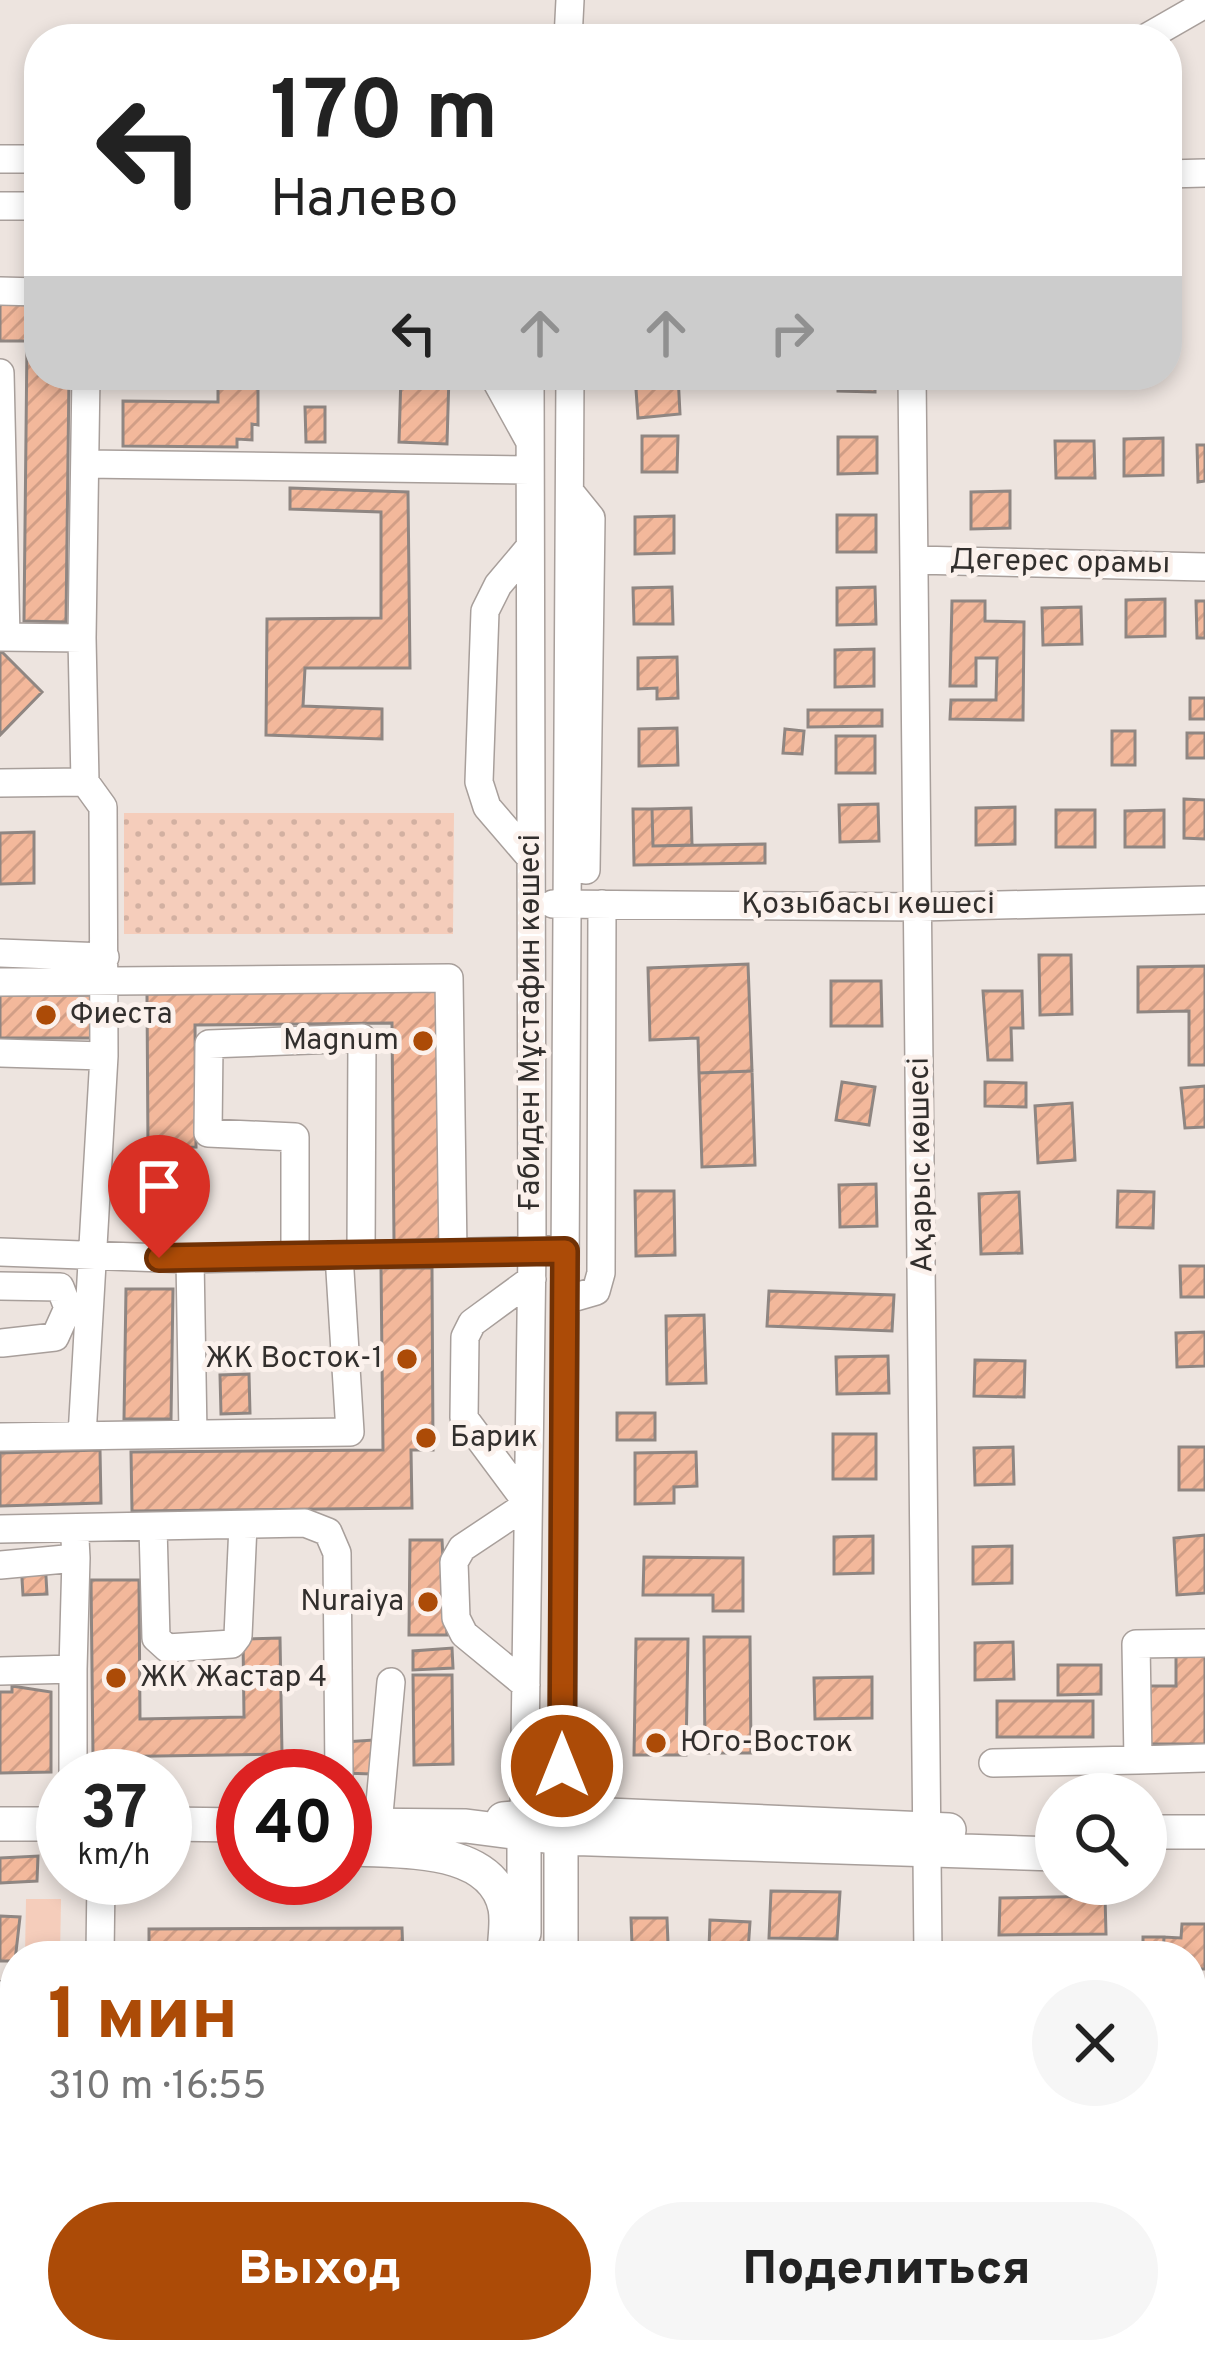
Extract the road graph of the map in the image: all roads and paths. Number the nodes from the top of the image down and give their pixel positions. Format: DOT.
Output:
graph roads {
  1 [pos="1204,3"];
  2 [pos="1169,24"];
  3 [pos="0,373"];
  4 [pos="86,390"];
  5 [pos="500,390"];
  6 [pos="530,390"];
  7 [pos="570,390"];
  8 [pos="912,390"];
  9 [pos="530,456"];
  10 [pos="85,464"];
  11 [pos="2,493"];
  12 [pos="530,547"];
  13 [pos="916,560"];
  14 [pos="1205,567"];
  15 [pos="3,637"];
  16 [pos="82,638"];
  17 [pos="86,782"];
  18 [pos="0,783"];
  19 [pos="530,857"];
  20 [pos="1205,900"];
  21 [pos="531,904"];
  22 [pos="585,904"];
  23 [pos="920,907"];
  24 [pos="0,952"];
  25 [pos="104,969"];
  26 [pos="0,982"];
  27 [pos="0,1053"];
  28 [pos="104,1056"];
  29 [pos="532,1250"];
  30 [pos="565,1251"];
  31 [pos="0,1252"];
  32 [pos="453,1252"];
  33 [pos="92,1253"];
  34 [pos="350,1255"];
  35 [pos="295,1256"];
  36 [pos="190,1259"];
  37 [pos="532,1279"];
  38 [pos="0,1286"];
  39 [pos="565,1300"];
  40 [pos="2,1343"];
  41 [pos="193,1435"];
  42 [pos="82,1436"];
  43 [pos="0,1437"];
  44 [pos="528,1504"];
  45 [pos="243,1525"];
  46 [pos="153,1527"];
  47 [pos="0,1529"];
  48 [pos="76,1543"];
  49 [pos="0,1565"];
  50 [pos="1205,1643"];
  51 [pos="73,1670"];
  52 [pos="0,1671"];
  53 [pos="391,1682"];
  54 [pos="526,1685"];
  55 [pos="73,1749"];
  56 [pos="338,1749"];
  57 [pos="1205,1758"];
  58 [pos="1138,1760"];
  59 [pos="993,1763"];
  60 [pos="372,1773"];
  61 [pos="0,1824"];
  62 [pos="36,1824"];
  63 [pos="372,1825"];
  64 [pos="524,1825"];
  65 [pos="561,1826"];
  66 [pos="1167,1832"];
  67 [pos="1205,1832"];
  68 [pos="1035,1833"];
  69 [pos="928,1841"];
  70 [pos="372,1850"];
  71 [pos="1035,1852"];
  72 [pos="1167,1855"];
  73 [pos="1205,1855"];
  74 [pos="101,1905"];
  75 [pos="100,1941"];
  76 [pos="505,1941"];
  77 [pos="524,1941"];
  78 [pos="561,1941"];
  79 [pos="928,1941"];
  1 -- 2 [label="street"];
  3 -- 11 [label="street"];
  4 -- 10 [label="street"];
  5 -- 9 [label="street"];
  6 -- 9 [label="street, Ғабиден Мұстафин көшесі"];
  7 -- 22 [label="street, Ғабиден Мұстафин көшесі"];
  8 -- 13 [label="street, Ақарыс көшесі"];
  9 -- 10 [label="street"];
  9 -- 12 [label="street, Ғабиден Мұстафин көшесі"];
  10 -- 16 [label="street"];
  11 -- 15 [label="street"];
  12 -- 19 [label="street, Ғабиден Мұстафин көшесі"];
  12 -- 19 [label="street"];
  13 -- 14 [label="street, Дегерес орамы"];
  13 -- 23 [label="street, Ақарыс көшесі"];
  15 -- 16 [label="street"];
  16 -- 17 [label="street"];
  17 -- 18 [label="street"];
  17 -- 25 [label="street"];
  19 -- 21 [label="street, Ғабиден Мұстафин көшесі"];
  20 -- 23 [label="street, Қозыбасы көшесі"];
  21 -- 22 [label="street, Қозыбасы көшесі"];
  21 -- 29 [label="street, Ғабиден Мұстафин көшесі"];
  22 -- 23 [label="street, Қозыбасы көшесі"];
  22 -- 30 [label="street, Ғабиден Мұстафин көшесі"];
  22 -- 39 [label="street"];
  23 -- 69 [label="street, Ақарыс көшесі"];
  24 -- 25 [label="street"];
  25 -- 26 [label="street"];
  25 -- 28 [label="street"];
  25 -- 32 [label="street"];
  27 -- 28 [label="street"];
  28 -- 33 [label="street"];
  29 -- 30 [label="street"];
  29 -- 32 [label="street"];
  29 -- 37 [label="street, Ғабиден Мұстафин көшесі"];
  30 -- 39 [label="street, Ғабиден Мұстафин көшесі"];
  31 -- 33 [label="street"];
  32 -- 34 [label="street"];
  33 -- 36 [label="street"];
  33 -- 42 [label="street"];
  34 -- 35 [label="street"];
  34 -- 35 [label="street"];
  34 -- 41 [label="street"];
  35 -- 36 [label="street"];
  36 -- 41 [label="street"];
  37 -- 44 [label="street, Ғабиден Мұстафин көшесі"];
  37 -- 44 [label="street"];
  38 -- 40 [label="street"];
  39 -- 65 [label="street, Ғабиден Мұстафин көшесі"];
  41 -- 42 [label="street"];
  42 -- 43 [label="street"];
  44 -- 54 [label="street, Ғабиден Мұстафин көшесі"];
  44 -- 54 [label="street"];
  45 -- 46 [label="street"];
  45 -- 46 [label="street"];
  45 -- 56 [label="street"];
  46 -- 48 [label="street"];
  47 -- 48 [label="street"];
  48 -- 49 [label="street"];
  48 -- 51 [label="street"];
  50 -- 58 [label="street"];
  51 -- 52 [label="street"];
  51 -- 55 [label="street"];
  53 -- 60 [label="street"];
  54 -- 64 [label="street, Ғабиден Мұстафин көшесі"];
  57 -- 58 [label="street"];
  58 -- 59 [label="street"];
  61 -- 62 [label="main road"];
  63 -- 64 [label="main road"];
  64 -- 65 [label="main road"];
  64 -- 77 [label="main road, Ғабиден Мұстафин көшесі"];
  65 -- 69 [label="main road"];
  65 -- 78 [label="main road, Ғабиден Мұстафин көшесі"];
  66 -- 67 [label="main road"];
  68 -- 69 [label="main road"];
  69 -- 71 [label="main road"];
  69 -- 79 [label="street, Ақарыс көшесі"];
  70 -- 76 [label="main road"];
  72 -- 73 [label="main road"];
  74 -- 75 [label="street"];
}
